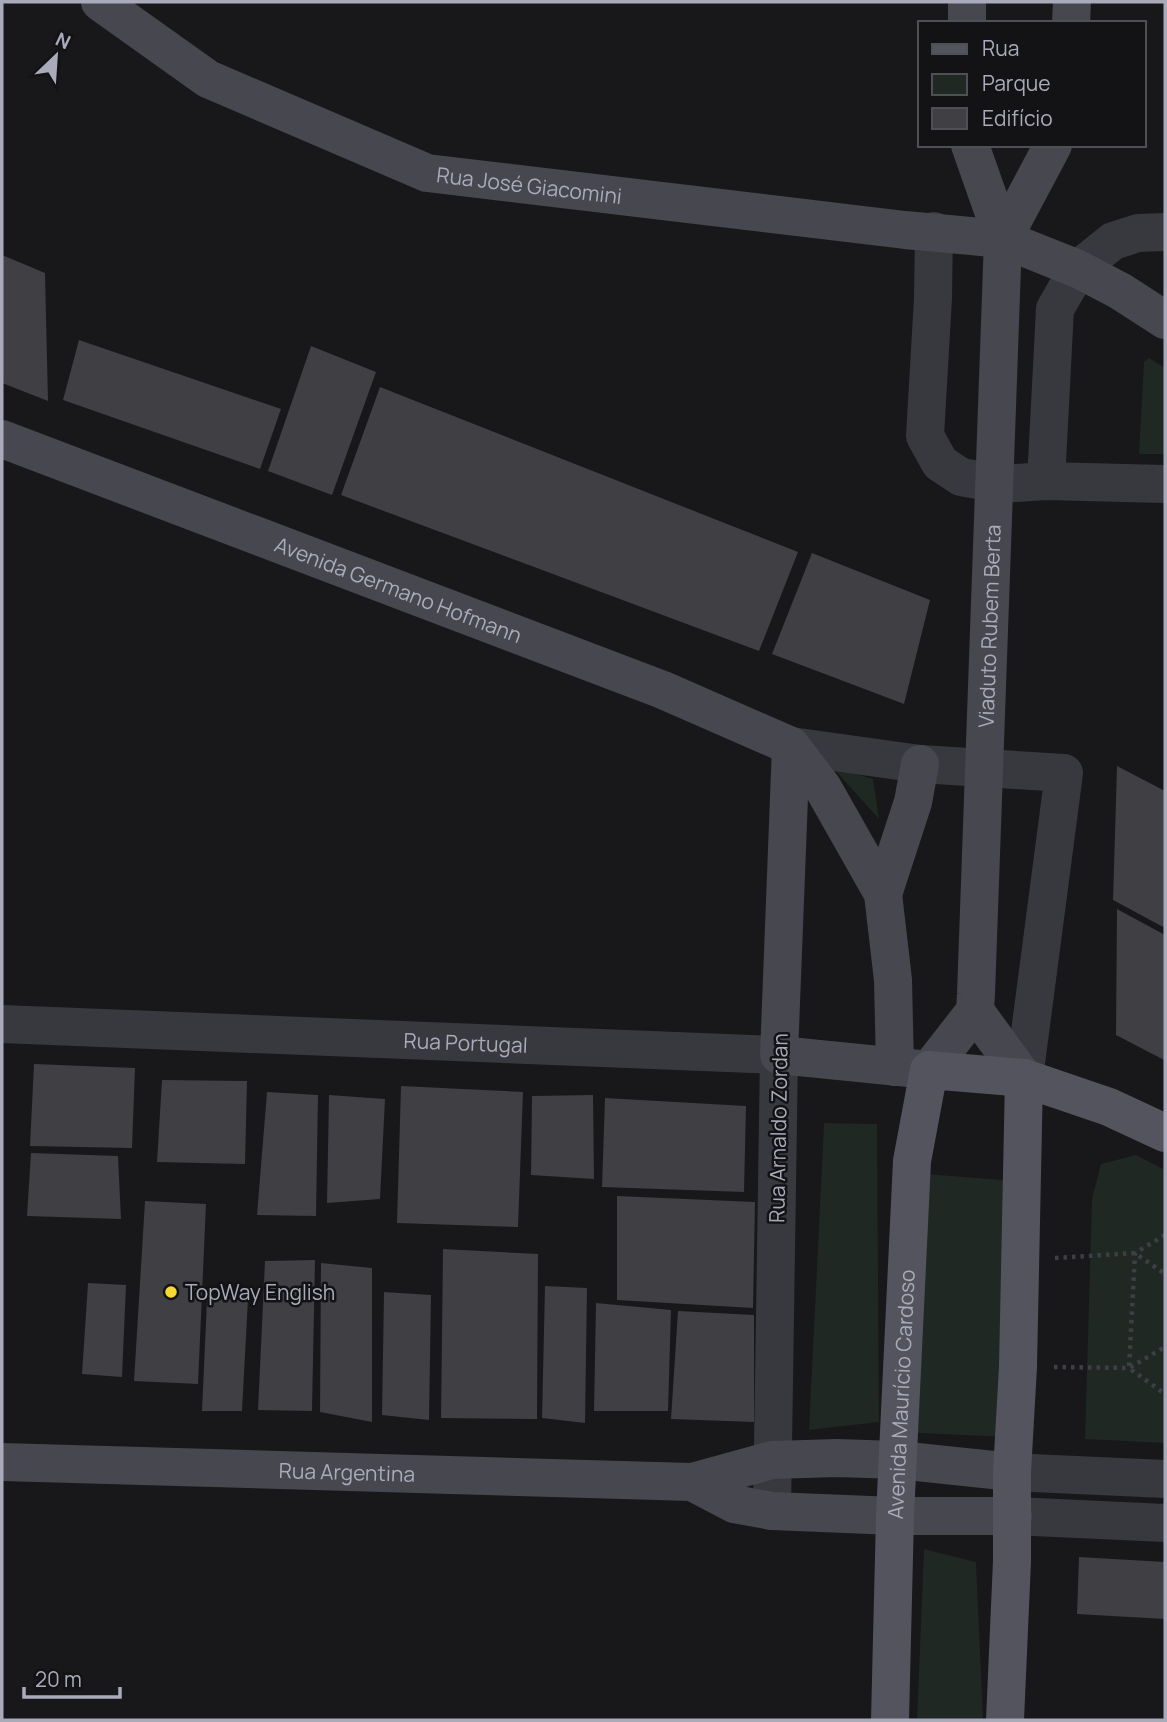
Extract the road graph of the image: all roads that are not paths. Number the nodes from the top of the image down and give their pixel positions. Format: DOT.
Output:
graph roads {
  1 [pos="100,2"];
  2 [pos="967,2"];
  3 [pos="1072,2"];
  4 [pos="967,21"];
  5 [pos="1071,21"];
  6 [pos="971,147"];
  7 [pos="1052,147"];
  8 [pos="934,231"];
  9 [pos="1165,232"];
  10 [pos="1003,239"];
  11 [pos="1077,269"];
  12 [pos="1165,320"];
  13 [pos="2,439"];
  14 [pos="1046,481"];
  15 [pos="1165,484"];
  16 [pos="790,746"];
  17 [pos="920,764"];
  18 [pos="883,894"];
  19 [pos="976,1002"];
  20 [pos="2,1024"];
  21 [pos="779,1055"];
  22 [pos="912,1069"];
  23 [pos="1024,1078"];
  24 [pos="1165,1133"];
  25 [pos="772,1460"];
  26 [pos="898,1460"];
  27 [pos="2,1462"];
  28 [pos="1012,1472"];
  29 [pos="1165,1479"];
  30 [pos="692,1482"];
  31 [pos="772,1511"];
  32 [pos="895,1516"];
  33 [pos="1013,1516"];
  34 [pos="1165,1523"];
  35 [pos="890,1720"];
  36 [pos="1005,1720"];
  1 -- 8 [label="main road, Rua José Giacomini"];
  2 -- 4 [label="main road"];
  3 -- 5 [label="main road"];
  6 -- 10 [label="main road"];
  7 -- 10 [label="main road"];
  8 -- 10 [label="main road, Rua José Giacomini"];
  8 -- 14 [label="street"];
  9 -- 11 [label="street"];
  10 -- 11 [label="main road, Rua José Giacomini"];
  10 -- 19 [label="main road, Viaduto Rubem Berta"];
  11 -- 12 [label="main road, Rua José Giacomini"];
  11 -- 14 [label="street"];
  13 -- 16 [label="main road, Avenida Germano Hofmann"];
  14 -- 15 [label="street"];
  16 -- 17 [label="street"];
  16 -- 18 [label="main road"];
  16 -- 21 [label="main road, Rua Arnaldo Zordan"];
  17 -- 18 [label="main road"];
  17 -- 23 [label="street"];
  18 -- 22 [label="main road"];
  19 -- 22 [label="main road"];
  19 -- 23 [label="main road"];
  20 -- 21 [label="street, Rua Portugal"];
  21 -- 22 [label="main road, Rua Portugal"];
  21 -- 25 [label="street, Rua Arnaldo Zordan"];
  22 -- 23 [label="main road"];
  22 -- 26 [label="main road, Avenida Maurício Cardoso"];
  23 -- 24 [label="main road"];
  23 -- 28 [label="main road"];
  25 -- 26 [label="main road, Rua Argentina"];
  25 -- 30 [label="main road, Rua Argentina"];
  25 -- 31 [label="street, Rua Arnaldo Zordan"];
  26 -- 28 [label="main road, Rua Argentina"];
  26 -- 32 [label="main road, Avenida Maurício Cardoso"];
  27 -- 30 [label="main road, Rua Argentina"];
  28 -- 29 [label="street"];
  28 -- 33 [label="main road"];
  30 -- 31 [label="main road, Rua Argentina"];
  31 -- 32 [label="main road, Rua Argentina"];
  32 -- 33 [label="main road, Rua Argentina"];
  32 -- 35 [label="main road, Avenida Maurício Cardoso"];
  33 -- 34 [label="street"];
  33 -- 36 [label="main road"];
}
